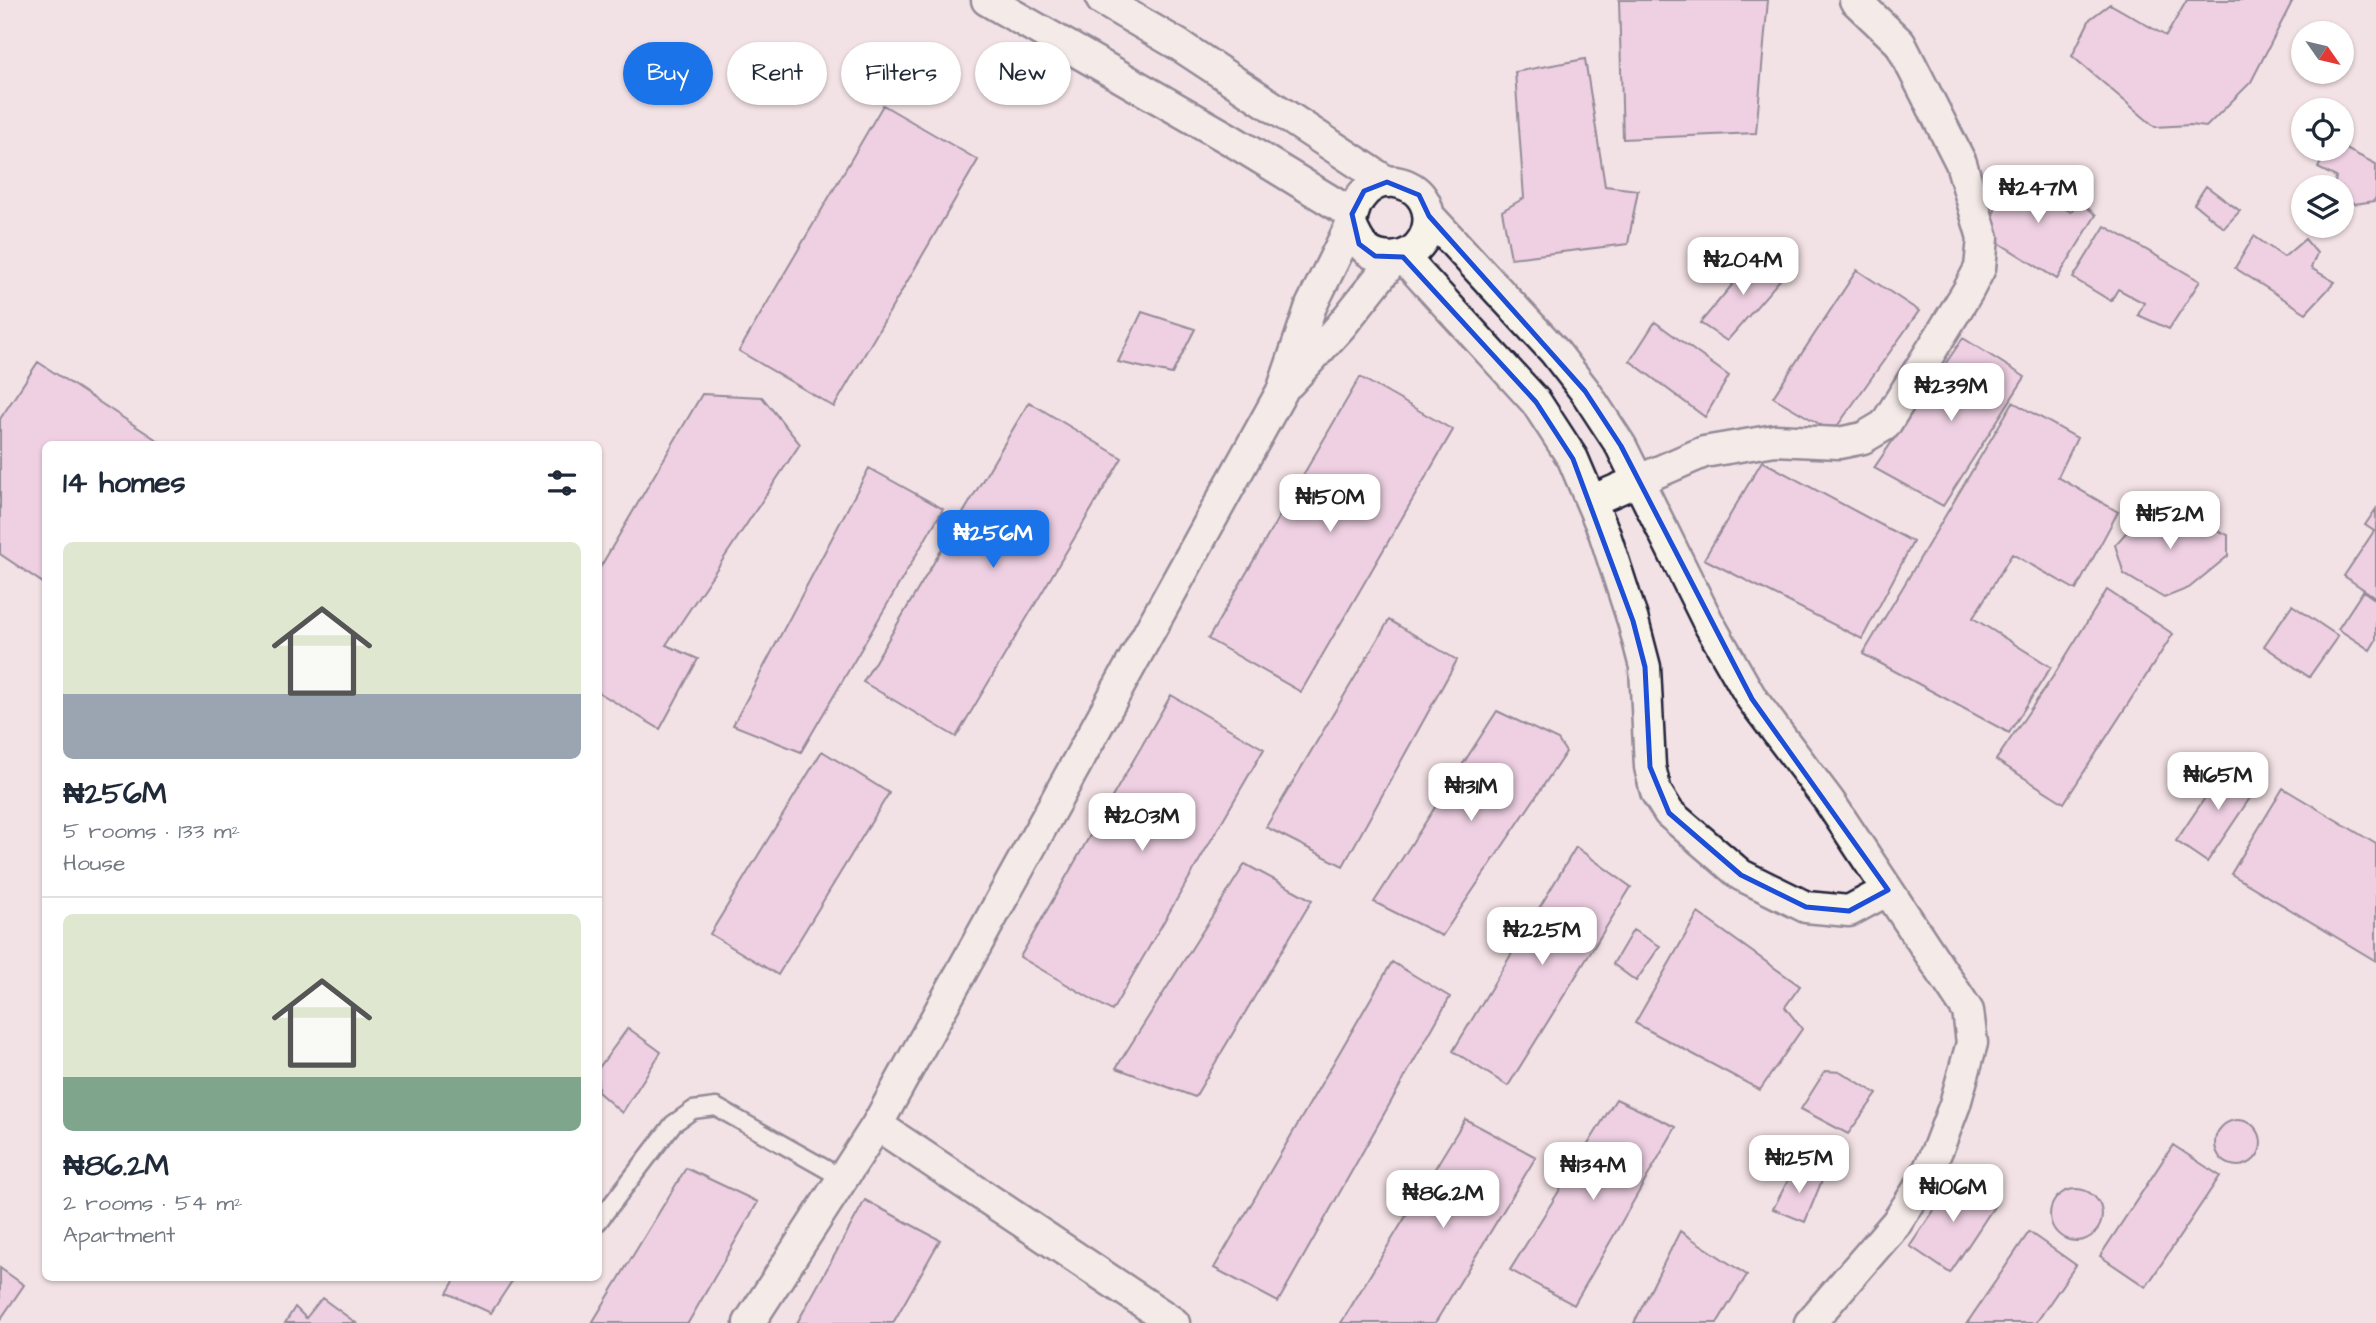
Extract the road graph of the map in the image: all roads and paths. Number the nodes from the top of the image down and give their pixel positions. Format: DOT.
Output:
graph roads {
  1 [pos="987,0"];
  2 [pos="1102,0"];
  3 [pos="1856,0"];
  4 [pos="1387,181"];
  5 [pos="1429,216"];
  6 [pos="1352,219"];
  7 [pos="1398,258"];
  8 [pos="1282,391"];
  9 [pos="1637,480"];
  10 [pos="1591,501"];
  11 [pos="1888,890"];
  12 [pos="877,1125"];
  13 [pos="842,1178"];
  14 [pos="602,1217"];
  15 [pos="749,1323"];
  16 [pos="1174,1323"];
  17 [pos="1810,1323"];
  1 -- 6 [label="street"];
  2 -- 4 [label="street"];
  3 -- 9 [label="street"];
  4 -- 5 [label="street"];
  4 -- 6 [label="street"];
  5 -- 7 [label="street"];
  5 -- 9 [label="street"];
  6 -- 7 [label="street"];
  6 -- 8 [label="street"];
  7 -- 8 [label="street"];
  7 -- 10 [label="street"];
  8 -- 12 [label="street"];
  9 -- 10 [label="street"];
  9 -- 11 [label="street"];
  10 -- 11 [label="street"];
  11 -- 17 [label="street"];
  12 -- 13 [label="street"];
  12 -- 16 [label="street"];
  13 -- 14 [label="lane"];
  13 -- 15 [label="street"];
}
